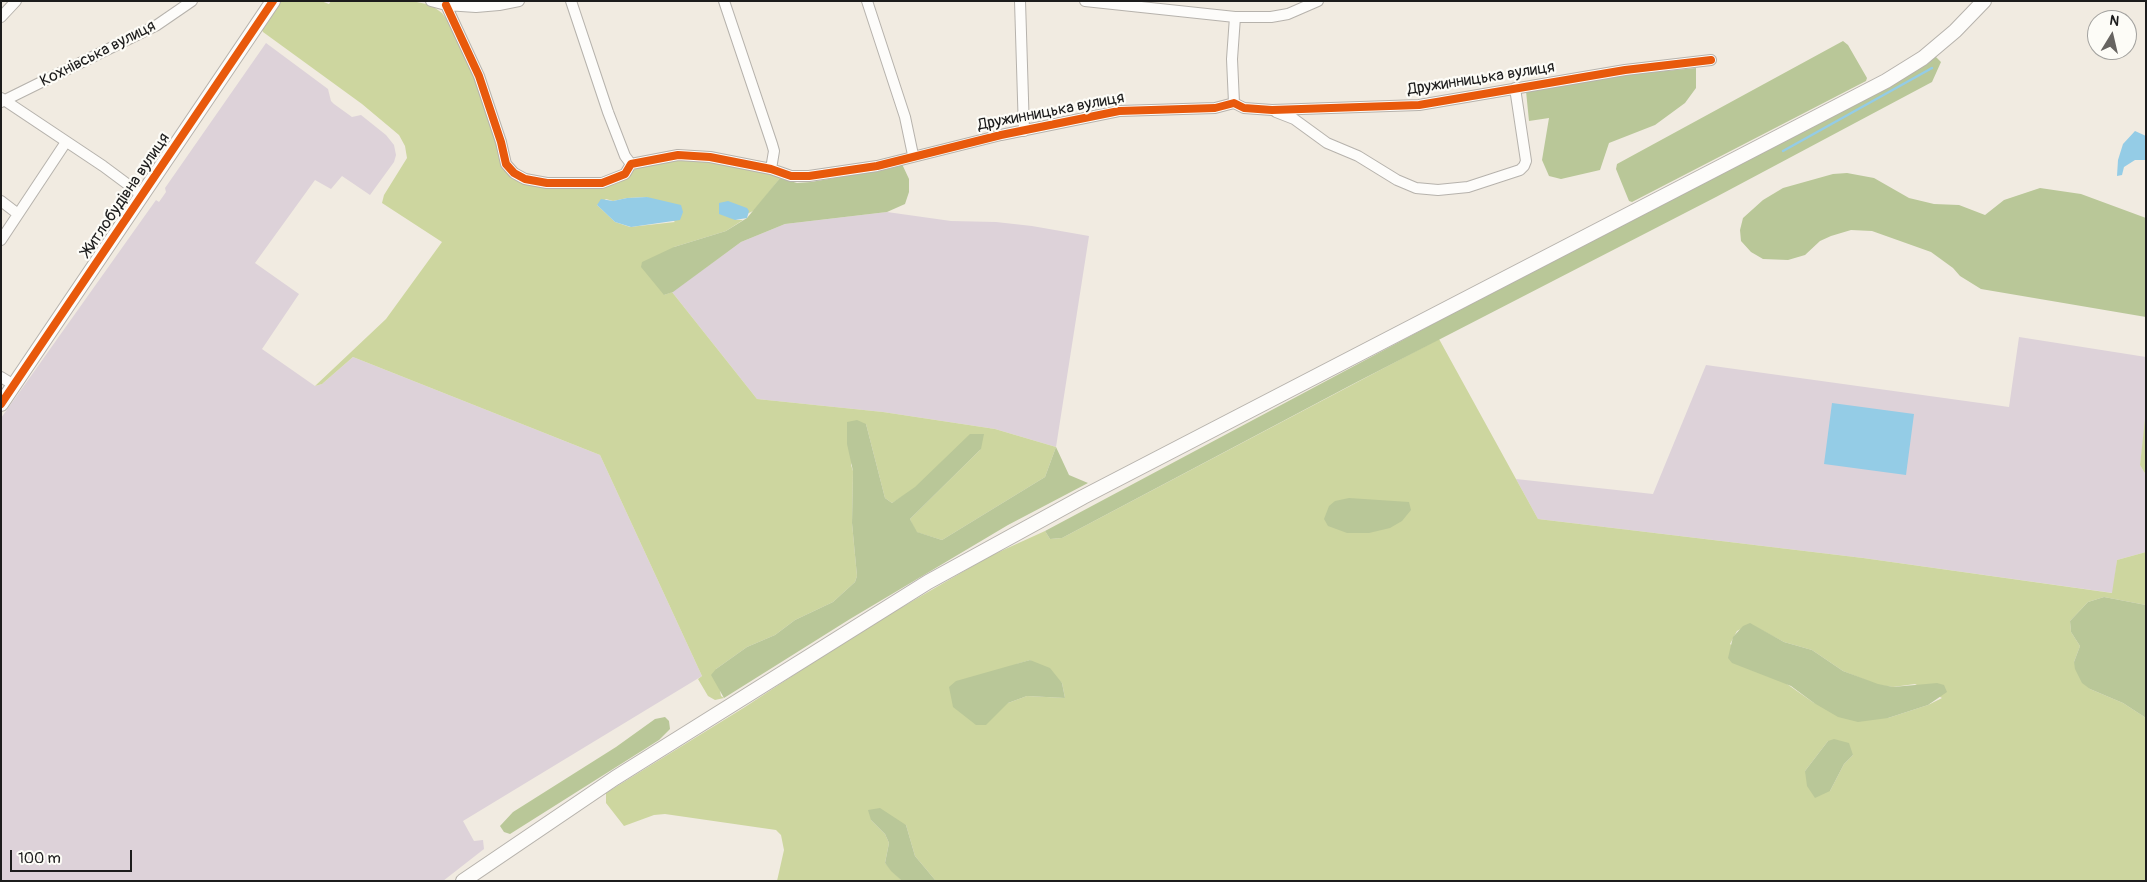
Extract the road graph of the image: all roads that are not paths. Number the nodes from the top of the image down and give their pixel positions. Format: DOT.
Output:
graph roads {
  1 [pos="16,1"];
  2 [pos="192,1"];
  3 [pos="264,1"];
  4 [pos="273,1"];
  5 [pos="431,1"];
  6 [pos="519,1"];
  7 [pos="571,1"];
  8 [pos="724,1"];
  9 [pos="867,1"];
  10 [pos="1020,1"];
  11 [pos="1085,1"];
  12 [pos="1318,1"];
  13 [pos="1984,1"];
  14 [pos="446,5"];
  15 [pos="264,16"];
  16 [pos="1,17"];
  17 [pos="1234,17"];
  18 [pos="1711,60"];
  19 [pos="1515,88"];
  20 [pos="2,101"];
  21 [pos="1234,103"];
  22 [pos="1272,110"];
  23 [pos="1024,131"];
  24 [pos="66,142"];
  25 [pos="912,155"];
  26 [pos="632,164"];
  27 [pos="770,169"];
  28 [pos="142,195"];
  29 [pos="1,201"];
  30 [pos="18,214"];
  31 [pos="1,240"];
  32 [pos="1,376"];
  33 [pos="14,385"];
  34 [pos="1,404"];
  35 [pos="463,881"];
  1 -- 16 [label="street"];
  2 -- 20 [label="street, Кохнівська вулиця"];
  3 -- 15 [label="street"];
  4 -- 15 [label="main road, Житлобудівна вулиця"];
  5 -- 14 [label="street"];
  6 -- 14 [label="street"];
  7 -- 26 [label="street"];
  8 -- 27 [label="street"];
  9 -- 25 [label="street"];
  10 -- 23 [label="street"];
  11 -- 17 [label="street"];
  12 -- 17 [label="street"];
  13 -- 35 [label="main road"];
  14 -- 26 [label="street, Дружинницька вулиця"];
  15 -- 28 [label="main road, Житлобудівна вулиця"];
  17 -- 21 [label="street"];
  18 -- 19 [label="street, Дружинницька вулиця"];
  19 -- 22 [label="street, Дружинницька вулиця"];
  19 -- 22 [label="street"];
  20 -- 24 [label="street"];
  21 -- 22 [label="street, Дружинницька вулиця"];
  21 -- 23 [label="street, Дружинницька вулиця"];
  23 -- 25 [label="street, Дружинницька вулиця"];
  24 -- 28 [label="street"];
  24 -- 30 [label="street"];
  25 -- 27 [label="street, Дружинницька вулиця"];
  26 -- 27 [label="street, Дружинницька вулиця"];
  28 -- 33 [label="main road, Житлобудівна вулиця"];
  29 -- 30 [label="street"];
  30 -- 31 [label="street"];
  32 -- 33 [label="street"];
  33 -- 34 [label="main road, Житлобудівна вулиця"];
}
